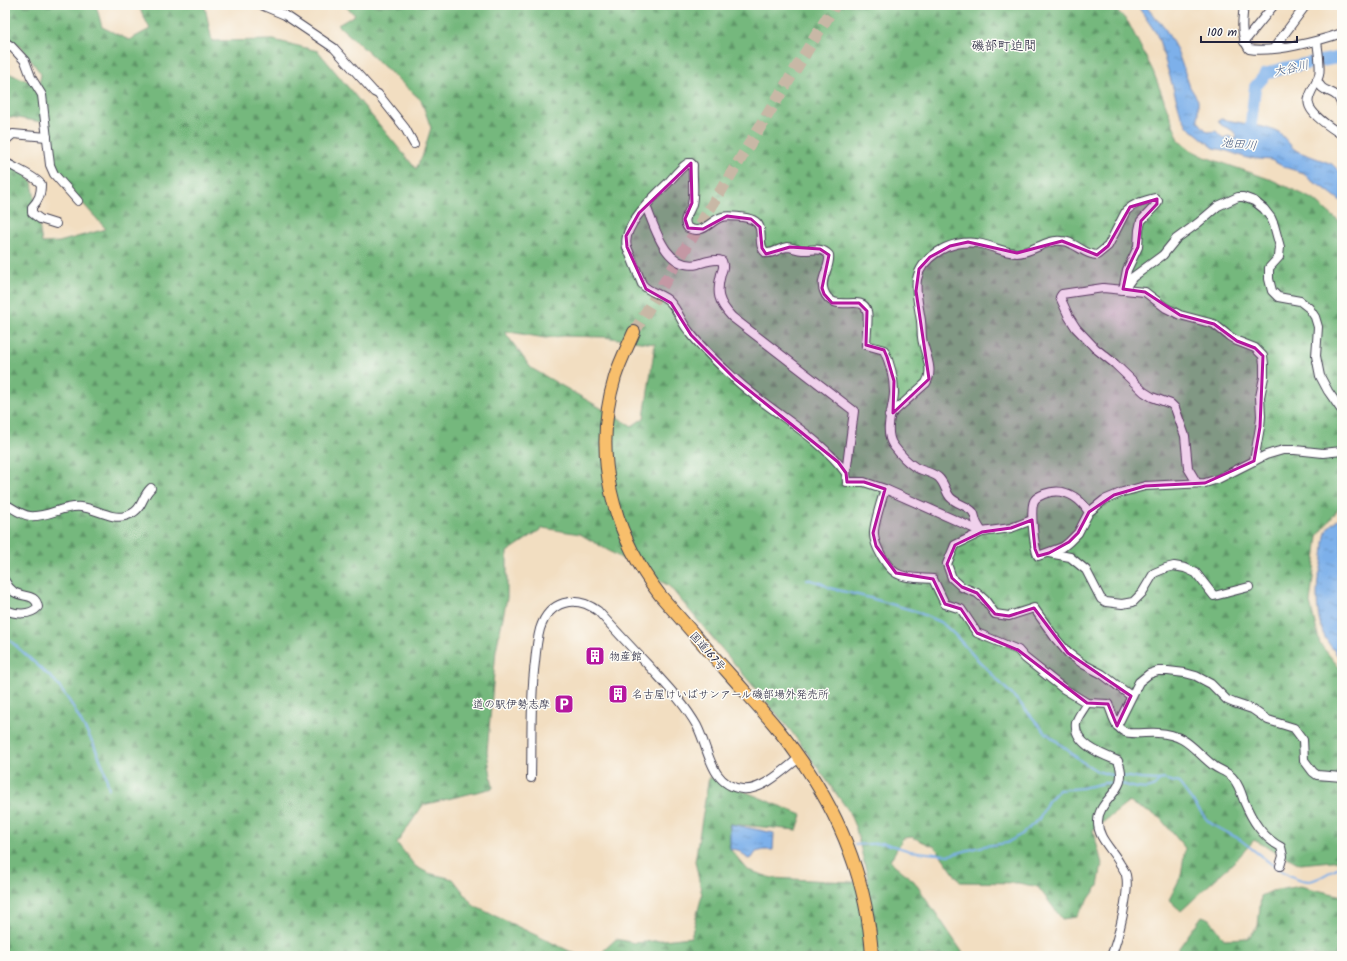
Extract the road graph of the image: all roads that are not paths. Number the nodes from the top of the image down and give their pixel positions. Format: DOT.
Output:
graph roads {
  1 [pos="261,5"];
  2 [pos="1244,5"];
  3 [pos="1274,5"];
  4 [pos="1306,5"];
  5 [pos="1342,33"];
  6 [pos="1317,41"];
  7 [pos="5,42"];
  8 [pos="1244,42"];
  9 [pos="1274,48"];
  10 [pos="1318,77"];
  11 [pos="1342,105"];
  12 [pos="1342,135"];
  13 [pos="47,137"];
  14 [pos="5,141"];
  15 [pos="414,144"];
  16 [pos="5,162"];
  17 [pos="78,201"];
  18 [pos="646,206"];
  19 [pos="56,224"];
  20 [pos="1123,290"];
  21 [pos="634,332"];
  22 [pos="1342,412"];
  23 [pos="889,416"];
  24 [pos="1342,451"];
  25 [pos="1254,461"];
  26 [pos="846,473"];
  27 [pos="1197,483"];
  28 [pos="151,488"];
  29 [pos="885,489"];
  30 [pos="5,504"];
  31 [pos="1089,512"];
  32 [pos="1032,520"];
  33 [pos="982,532"];
  34 [pos="1049,553"];
  35 [pos="5,581"];
  36 [pos="1249,587"];
  37 [pos="5,610"];
  38 [pos="1131,696"];
  39 [pos="1087,703"];
  40 [pos="1117,726"];
  41 [pos="799,758"];
  42 [pos="1342,777"];
  43 [pos="531,778"];
  44 [pos="1280,866"];
  45 [pos="872,956"];
  46 [pos="1111,956"];
  1 -- 15 [label="street"];
  2 -- 8 [label="street"];
  3 -- 8 [label="street"];
  4 -- 9 [label="street"];
  5 -- 6 [label="street"];
  6 -- 9 [label="street"];
  6 -- 10 [label="street"];
  7 -- 13 [label="street"];
  8 -- 9 [label="street"];
  10 -- 11 [label="street"];
  10 -- 12 [label="street"];
  13 -- 14 [label="street"];
  13 -- 17 [label="street"];
  16 -- 19 [label="street"];
  18 -- 23 [label="street"];
  18 -- 26 [label="street"];
  18 -- 26 [label="street"];
  20 -- 22 [label="street"];
  20 -- 23 [label="street"];
  20 -- 25 [label="street"];
  20 -- 27 [label="street"];
  21 -- 41 [label="highway, 国道167号"];
  23 -- 33 [label="street"];
  24 -- 25 [label="street"];
  25 -- 27 [label="street"];
  26 -- 29 [label="street"];
  27 -- 31 [label="street"];
  28 -- 30 [label="street"];
  29 -- 33 [label="street"];
  29 -- 39 [label="street"];
  31 -- 32 [label="street"];
  31 -- 34 [label="street"];
  32 -- 33 [label="street"];
  32 -- 34 [label="street"];
  33 -- 38 [label="street"];
  34 -- 36 [label="street"];
  35 -- 37 [label="street"];
  38 -- 40 [label="street"];
  38 -- 42 [label="street"];
  39 -- 40 [label="street"];
  39 -- 46 [label="street"];
  40 -- 44 [label="street"];
  41 -- 43 [label="street"];
  41 -- 45 [label="highway, 国道167号"];
}
